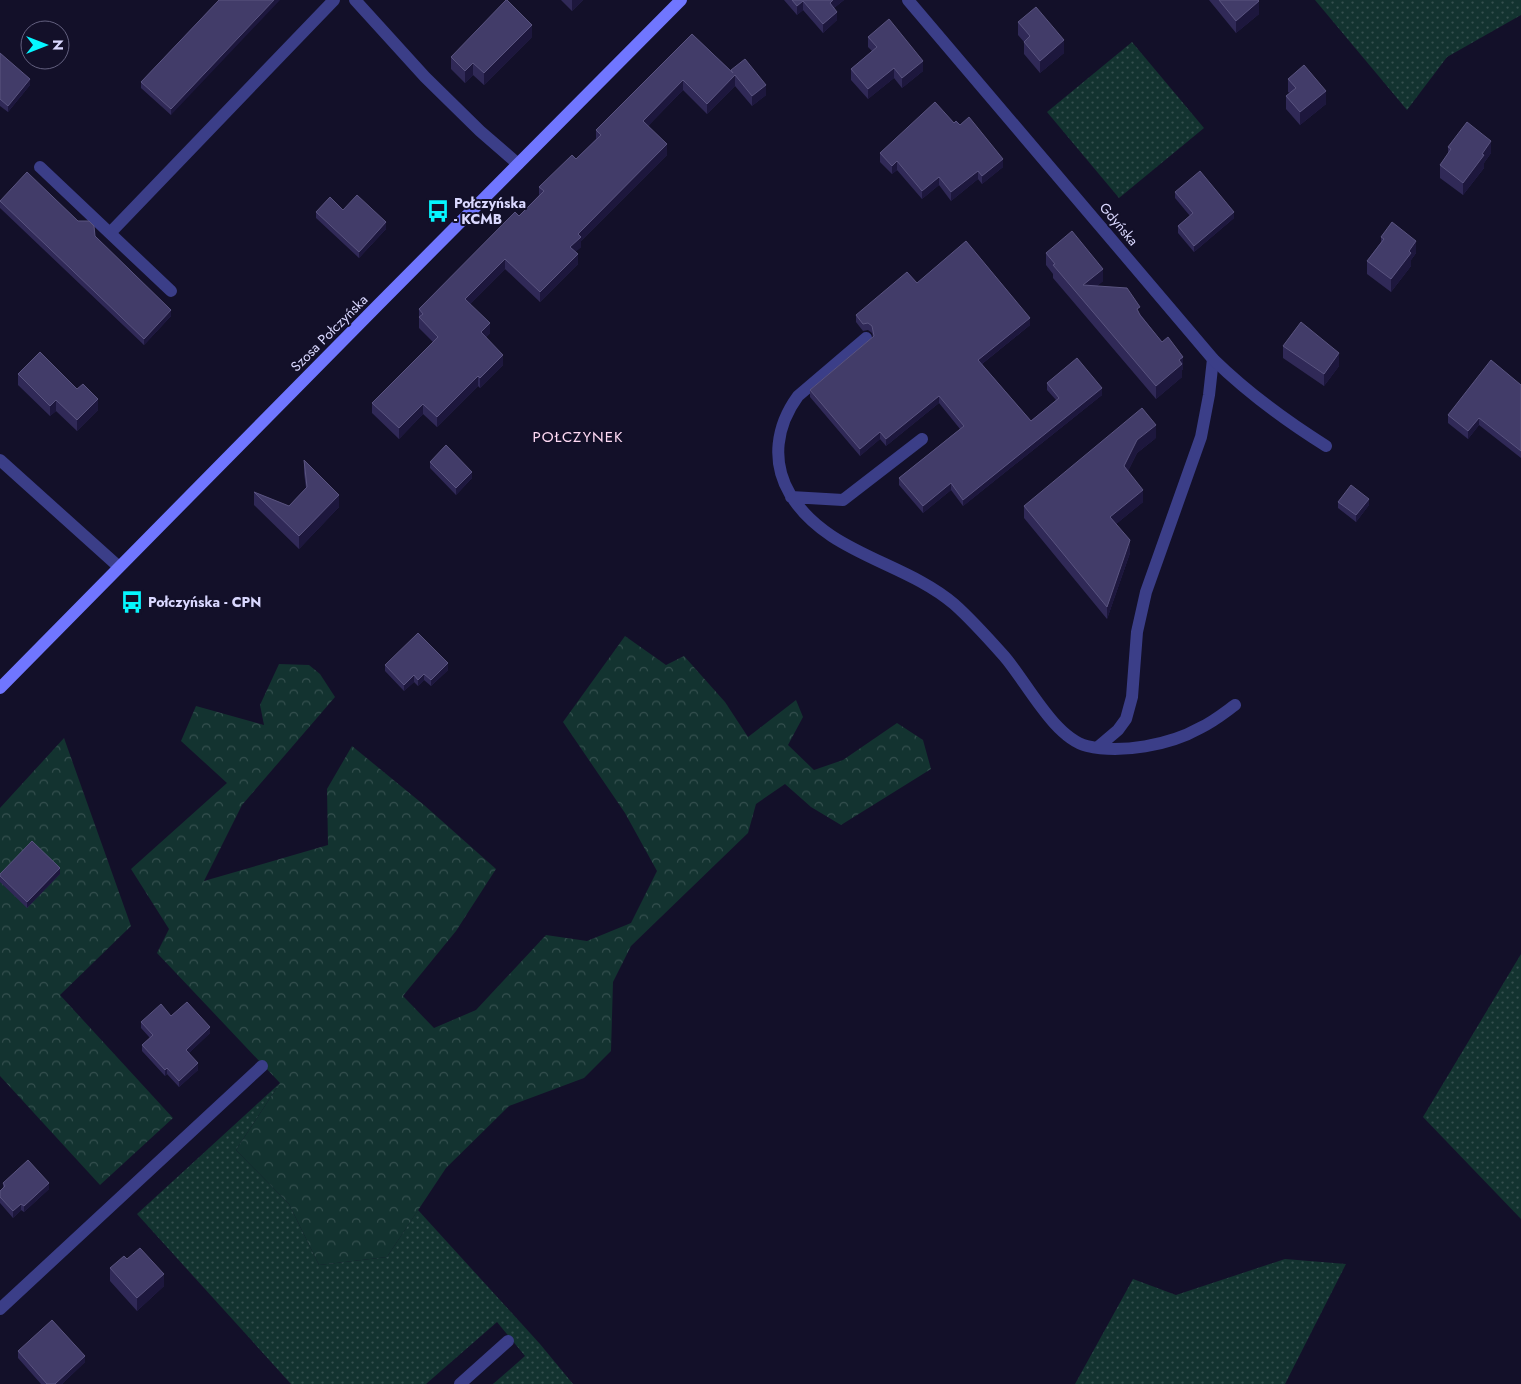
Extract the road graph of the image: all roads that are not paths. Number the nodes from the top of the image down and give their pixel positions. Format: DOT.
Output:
graph roads {
  1 [pos="334,0"];
  2 [pos="355,0"];
  3 [pos="681,0"];
  4 [pos="908,0"];
  5 [pos="518,164"];
  6 [pos="40,167"];
  7 [pos="110,233"];
  8 [pos="171,291"];
  9 [pos="866,338"];
  10 [pos="1213,359"];
  11 [pos="922,439"];
  12 [pos="1326,446"];
  13 [pos="0,460"];
  14 [pos="791,497"];
  15 [pos="119,567"];
  16 [pos="0,688"];
  17 [pos="1235,705"];
  18 [pos="1098,747"];
  19 [pos="262,1066"];
  20 [pos="0,1309"];
  21 [pos="508,1341"];
  22 [pos="460,1384"];
  1 -- 7 [label="street"];
  2 -- 5 [label="street"];
  3 -- 5 [label="main road, Szosa Połczyńska"];
  4 -- 10 [label="street, Gdyńska"];
  5 -- 15 [label="main road, Szosa Połczyńska"];
  6 -- 7 [label="street"];
  7 -- 8 [label="street"];
  9 -- 14 [label="street"];
  10 -- 12 [label="street, Gdyńska"];
  10 -- 18 [label="street"];
  11 -- 14 [label="street"];
  13 -- 15 [label="street"];
  14 -- 18 [label="street"];
  15 -- 16 [label="main road, Szosa Połczyńska"];
  17 -- 18 [label="street"];
  19 -- 20 [label="street"];
  21 -- 22 [label="street"];
}
